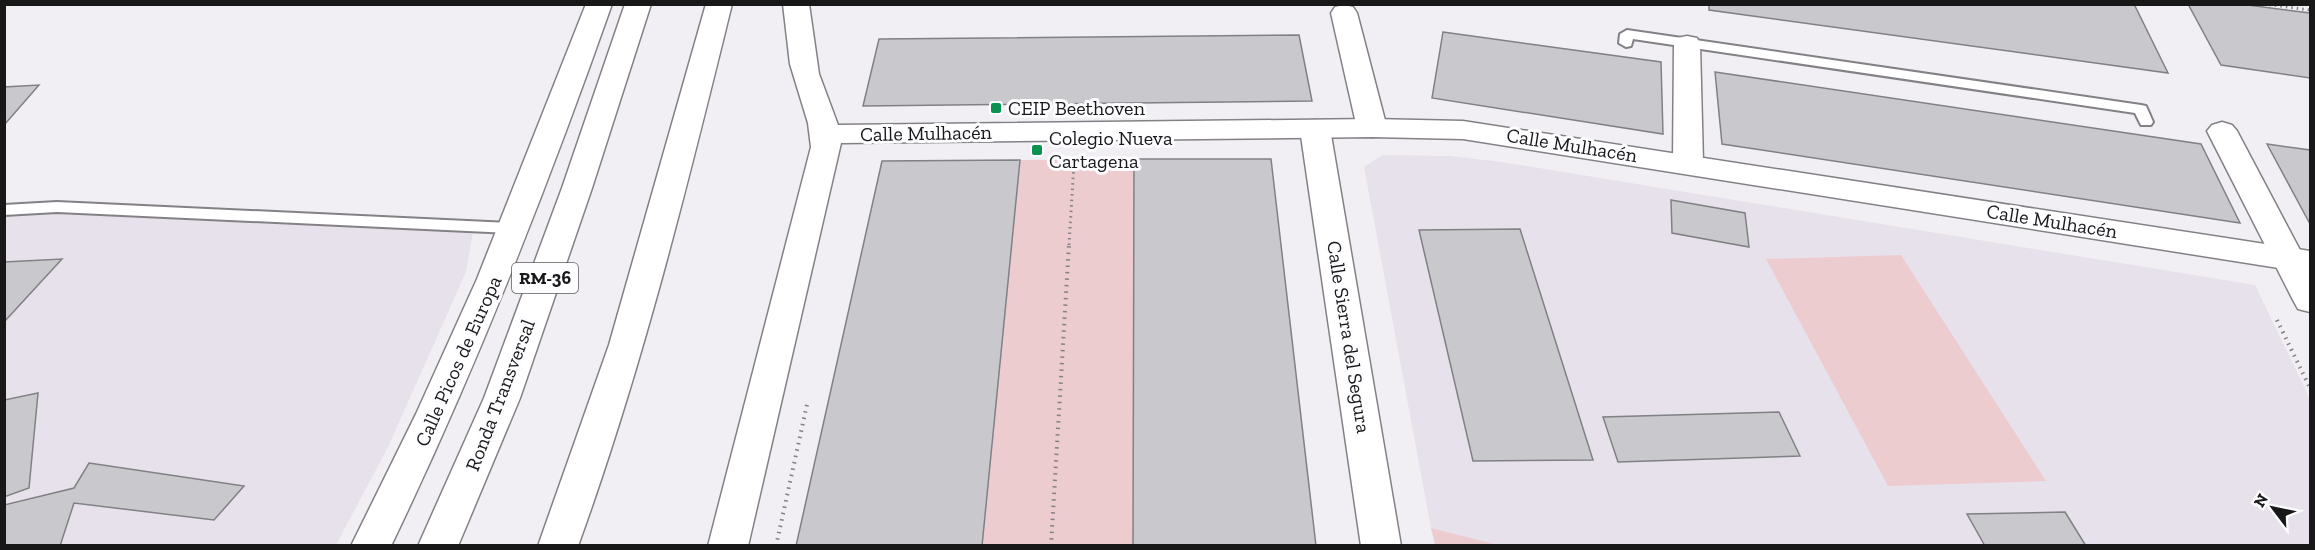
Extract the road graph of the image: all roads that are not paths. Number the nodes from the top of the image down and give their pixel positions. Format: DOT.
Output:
graph roads {
  1 [pos="599,4"];
  2 [pos="638,4"];
  3 [pos="719,4"];
  4 [pos="796,4"];
  5 [pos="1344,13"];
  6 [pos="1626,43"];
  7 [pos="1687,44"];
  8 [pos="2146,122"];
  9 [pos="1372,128"];
  10 [pos="1315,129"];
  11 [pos="2222,131"];
  12 [pos="826,134"];
  13 [pos="1688,164"];
  14 [pos="4,210"];
  15 [pos="512,228"];
  16 [pos="2300,261"];
  17 [pos="2310,300"];
  18 [pos="371,546"];
  19 [pos="438,546"];
  20 [pos="558,546"];
  21 [pos="728,546"];
  22 [pos="1381,546"];
  1 -- 15 [label="main road, Calle Picos de Europa"];
  2 -- 19 [label="main road, Ronda Transversal / RM-36"];
  3 -- 20 [label="main road"];
  4 -- 12 [label="main road"];
  5 -- 9 [label="main road"];
  6 -- 7 [label="lane"];
  7 -- 8 [label="lane"];
  7 -- 13 [label="main road"];
  9 -- 10 [label="main road, Calle Mulhacén"];
  9 -- 13 [label="main road, Calle Mulhacén"];
  10 -- 12 [label="main road, Calle Mulhacén"];
  10 -- 22 [label="main road, Calle Sierra del Segura"];
  11 -- 16 [label="main road"];
  12 -- 21 [label="main road"];
  13 -- 16 [label="main road, Calle Mulhacén"];
  14 -- 15 [label="lane"];
  15 -- 18 [label="main road, Calle Picos de Europa"];
  16 -- 17 [label="main road"];
}
